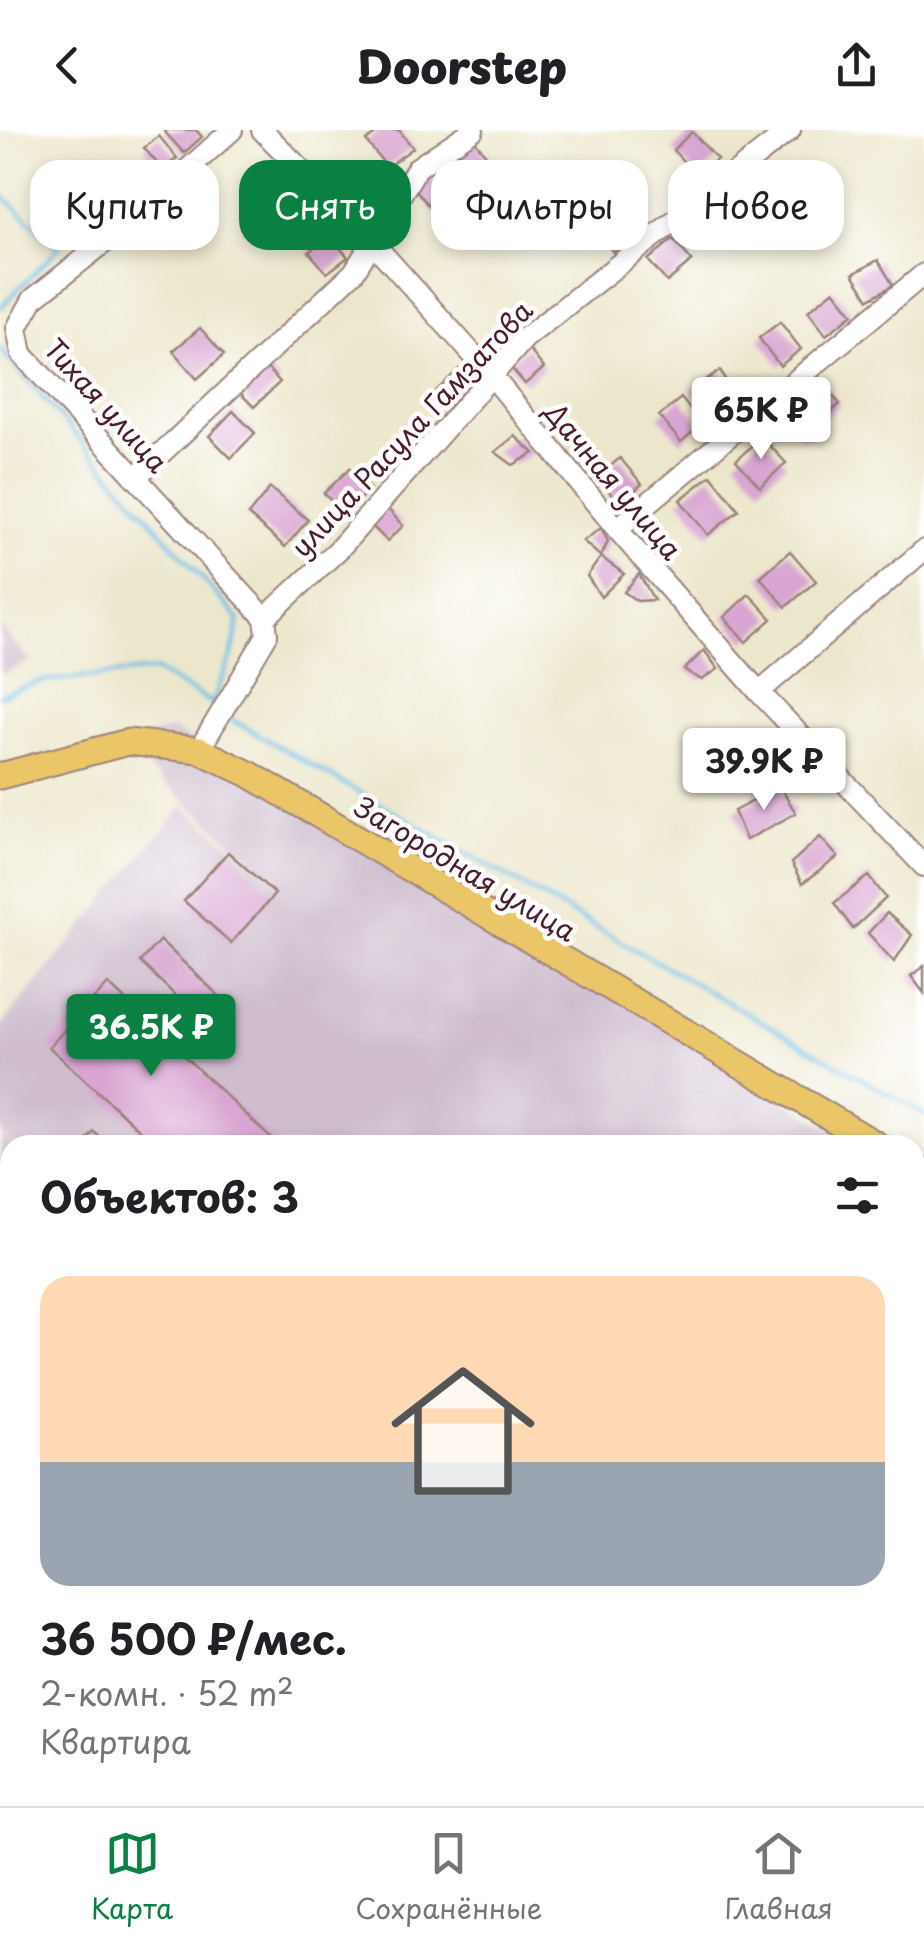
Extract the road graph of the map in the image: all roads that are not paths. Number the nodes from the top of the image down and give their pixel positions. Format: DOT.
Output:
graph roads {
  1 [pos="232,130"];
  2 [pos="262,130"];
  3 [pos="473,130"];
  4 [pos="790,130"];
  5 [pos="292,160"];
  6 [pos="411,178"];
  7 [pos="368,250"];
  8 [pos="380,250"];
  9 [pos="924,274"];
  10 [pos="492,376"];
  11 [pos="135,478"];
  12 [pos="617,529"];
  13 [pos="924,550"];
  14 [pos="264,618"];
  15 [pos="760,692"];
  16 [pos="200,750"];
  17 [pos="0,776"];
  18 [pos="924,866"];
  19 [pos="860,1135"];
  1 -- 11 [label="street, Тихая улица"];
  2 -- 5 [label="street, Дачная улица"];
  3 -- 6 [label="street"];
  4 -- 10 [label="street, улица Расула Гамзатова"];
  7 -- 11 [label="street"];
  8 -- 10 [label="street, Дачная улица"];
  9 -- 12 [label="street"];
  10 -- 12 [label="street, Дачная улица"];
  10 -- 14 [label="street, улица Расула Гамзатова"];
  11 -- 14 [label="street, Тихая улица"];
  12 -- 15 [label="street, Дачная улица"];
  13 -- 15 [label="street"];
  14 -- 16 [label="street"];
  15 -- 18 [label="street, Дачная улица"];
  16 -- 17 [label="main road, Загородная улица"];
  16 -- 19 [label="main road, Загородная улица"];
}
